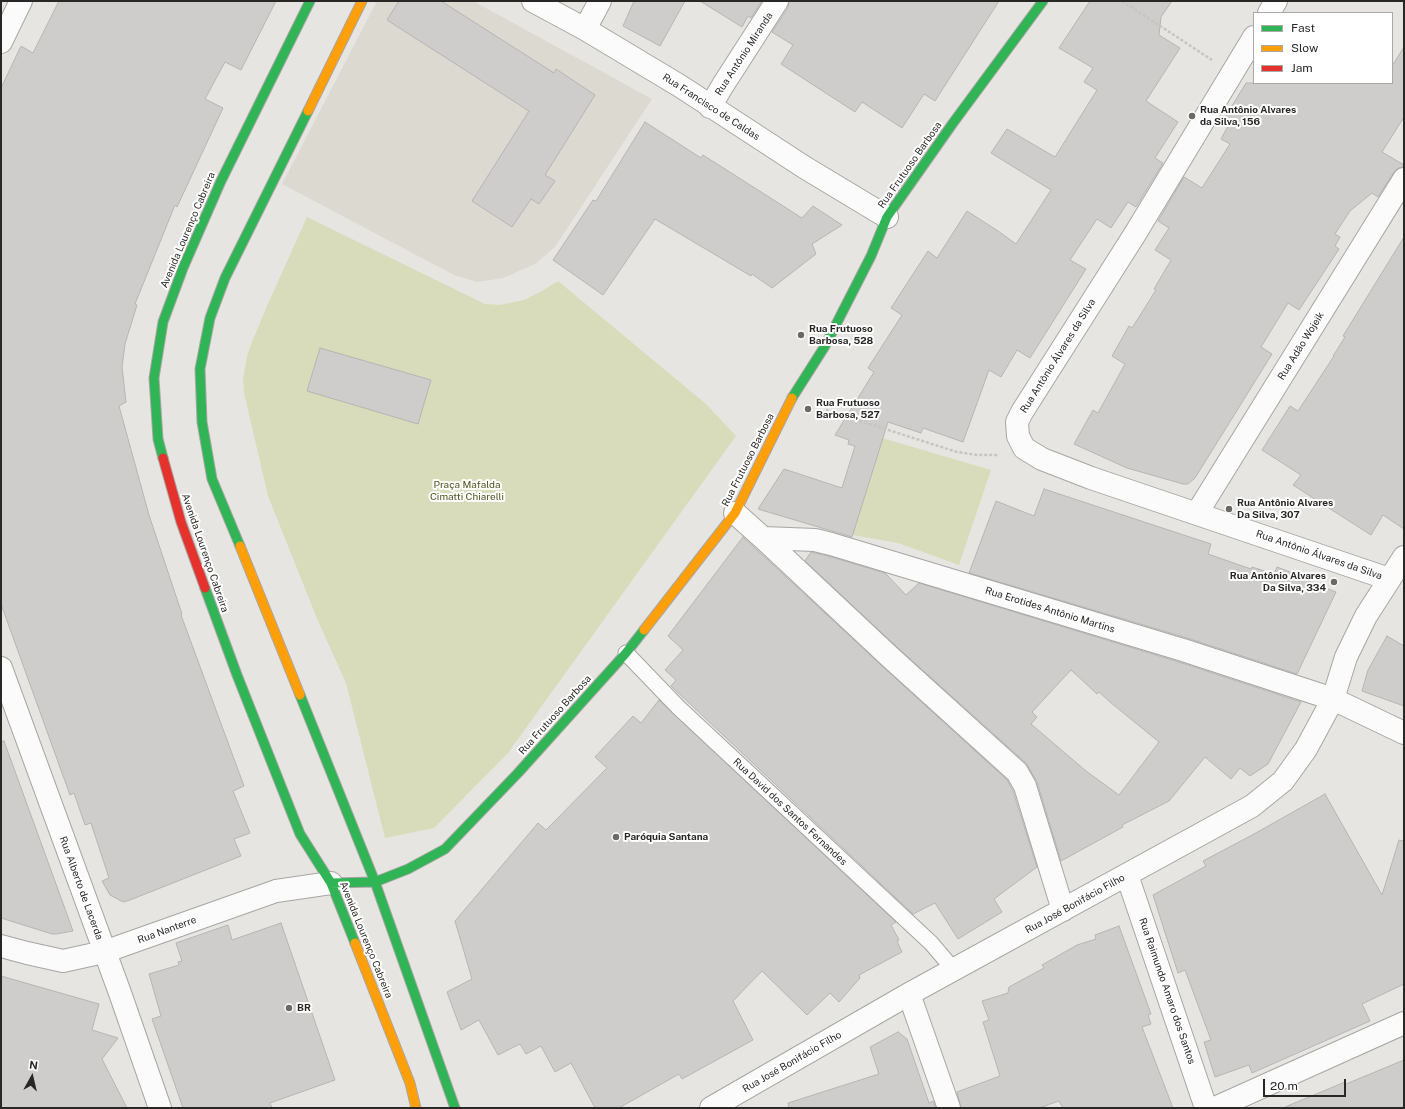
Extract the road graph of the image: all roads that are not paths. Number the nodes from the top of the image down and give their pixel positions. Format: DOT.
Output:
graph roads {
  1 [pos="21,1"];
  2 [pos="310,1"];
  3 [pos="362,1"];
  4 [pos="533,1"];
  5 [pos="600,1"];
  6 [pos="778,1"];
  7 [pos="1042,1"];
  8 [pos="1276,1"];
  9 [pos="1270,12"];
  10 [pos="585,29"];
  11 [pos="1253,40"];
  12 [pos="1,42"];
  13 [pos="710,106"];
  14 [pos="1404,179"];
  15 [pos="887,217"];
  16 [pos="735,513"];
  17 [pos="1197,513"];
  18 [pos="763,538"];
  19 [pos="1404,557"];
  20 [pos="1389,579"];
  21 [pos="626,653"];
  22 [pos="1,668"];
  23 [pos="1333,699"];
  24 [pos="1404,733"];
  25 [pos="1127,875"];
  26 [pos="375,882"];
  27 [pos="332,883"];
  28 [pos="1063,910"];
  29 [pos="1,946"];
  30 [pos="104,952"];
  31 [pos="954,970"];
  32 [pos="909,994"];
  33 [pos="1404,1023"];
  34 [pos="160,1108"];
  35 [pos="416,1108"];
  36 [pos="455,1108"];
  37 [pos="711,1108"];
  38 [pos="949,1108"];
  39 [pos="1206,1108"];
  40 [pos="1215,1108"];
  1 -- 12 [label="street"];
  2 -- 27 [label="main road, Avenida Lourenço Cabreira"];
  3 -- 26 [label="main road"];
  4 -- 10 [label="street, Rua Francisco de Caldas"];
  5 -- 10 [label="street"];
  6 -- 13 [label="street, Rua Antônio Miranda"];
  7 -- 15 [label="main road, Rua Frutuoso Barbosa"];
  8 -- 9 [label="street"];
  10 -- 13 [label="street, Rua Francisco de Caldas"];
  11 -- 17 [label="street, Rua Antônio Álvares da Silva"];
  13 -- 15 [label="street, Rua Francisco de Caldas"];
  14 -- 17 [label="street, Rua Adão Wojeik"];
  15 -- 16 [label="main road, Rua Frutuoso Barbosa"];
  16 -- 18 [label="street"];
  16 -- 21 [label="main road, Rua Frutuoso Barbosa"];
  17 -- 20 [label="street, Rua Antônio Álvares da Silva"];
  18 -- 23 [label="street, Rua Erotides Antônio Martins"];
  18 -- 28 [label="street"];
  19 -- 20 [label="street, Rua José Bonifácio Filho"];
  20 -- 23 [label="street, Rua José Bonifácio Filho"];
  21 -- 26 [label="main road, Rua Frutuoso Barbosa"];
  21 -- 31 [label="lane, Rua David dos Santos Fernandes"];
  22 -- 30 [label="street, Rua Alberto de Lacerda"];
  23 -- 24 [label="street"];
  23 -- 25 [label="street, Rua José Bonifácio Filho"];
  25 -- 28 [label="street, Rua José Bonifácio Filho"];
  25 -- 39 [label="street, Rua Raimundo Amaro dos Santos"];
  26 -- 27 [label="main road, Rua Frutuoso Barbosa"];
  26 -- 36 [label="main road"];
  27 -- 30 [label="street, Rua Nanterre"];
  27 -- 35 [label="main road, Avenida Lourenço Cabreira"];
  28 -- 31 [label="street, Rua José Bonifácio Filho"];
  29 -- 30 [label="street, Rua Nanterre"];
  30 -- 34 [label="street, Rua Alberto de Lacerda"];
  31 -- 32 [label="street, Rua José Bonifácio Filho"];
  32 -- 37 [label="street, Rua José Bonifácio Filho"];
  32 -- 38 [label="street"];
  33 -- 40 [label="street"];
}
